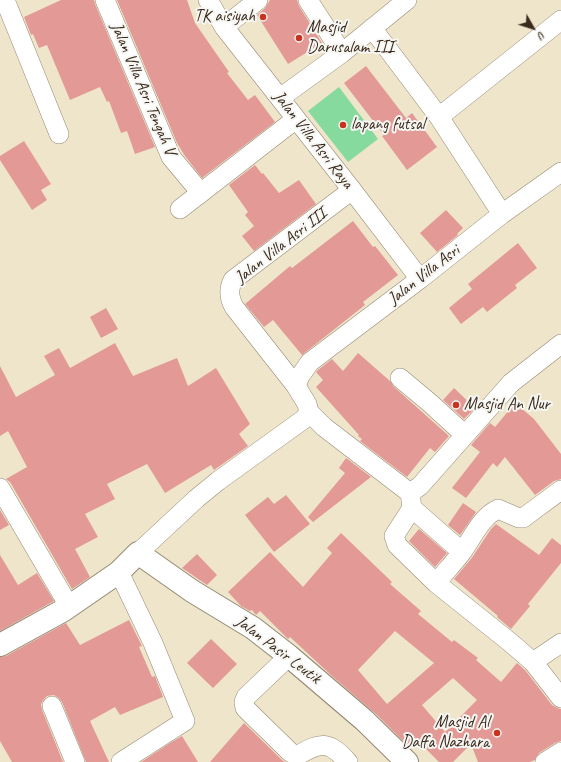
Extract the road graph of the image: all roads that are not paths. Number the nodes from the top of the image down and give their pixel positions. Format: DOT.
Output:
graph roads {
  1 [pos="5,0"];
  2 [pos="105,0"];
  3 [pos="208,0"];
  4 [pos="258,0"];
  5 [pos="308,0"];
  6 [pos="407,0"];
  7 [pos="561,20"];
  8 [pos="224,27"];
  9 [pos="372,28"];
  10 [pos="342,53"];
  11 [pos="280,98"];
  12 [pos="439,116"];
  13 [pos="296,119"];
  14 [pos="59,134"];
  15 [pos="561,172"];
  16 [pos="352,190"];
  17 [pos="201,193"];
  18 [pos="180,210"];
  19 [pos="502,214"];
  20 [pos="420,279"];
  21 [pos="561,344"];
  22 [pos="400,378"];
  23 [pos="296,386"];
  24 [pos="309,412"];
  25 [pos="465,435"];
  26 [pos="0,488"];
  27 [pos="560,492"];
  28 [pos="411,501"];
  29 [pos="462,552"];
  30 [pos="138,553"];
  31 [pos="119,572"];
  32 [pos="436,583"];
  33 [pos="69,606"];
  34 [pos="561,644"];
  35 [pos="0,645"];
  36 [pos="289,656"];
  37 [pos="533,662"];
  38 [pos="561,698"];
  39 [pos="52,706"];
  40 [pos="561,752"];
  41 [pos="75,762"];
  42 [pos="121,762"];
  43 [pos="348,762"];
  44 [pos="407,762"];
  45 [pos="545,762"];
  1 -- 14 [label="street"];
  2 -- 17 [label="street, Jalan Villa Asri Tengah V"];
  3 -- 8 [label="street, Jalan Villa Asri Raya"];
  4 -- 8 [label="street"];
  5 -- 10 [label="street"];
  6 -- 9 [label="street"];
  7 -- 12 [label="street"];
  8 -- 11 [label="street, Jalan Villa Asri Raya"];
  9 -- 10 [label="street"];
  9 -- 12 [label="street"];
  10 -- 11 [label="street"];
  11 -- 13 [label="street, Jalan Villa Asri Raya"];
  12 -- 19 [label="street"];
  13 -- 16 [label="street, Jalan Villa Asri Raya"];
  13 -- 17 [label="street"];
  15 -- 19 [label="street, Jalan Villa Asri"];
  16 -- 20 [label="street, Jalan Villa Asri Raya"];
  16 -- 23 [label="street, Jalan Villa Asri III"];
  17 -- 18 [label="street"];
  19 -- 20 [label="street, Jalan Villa Asri"];
  20 -- 23 [label="street, Jalan Villa Asri"];
  21 -- 25 [label="street"];
  22 -- 25 [label="street"];
  23 -- 24 [label="street, Jalan Villa Asri III"];
  24 -- 28 [label="street"];
  24 -- 30 [label="street"];
  25 -- 28 [label="street"];
  26 -- 33 [label="street"];
  27 -- 29 [label="street"];
  28 -- 29 [label="street"];
  28 -- 32 [label="street"];
  29 -- 32 [label="street"];
  30 -- 31 [label="street"];
  30 -- 36 [label="street, Jalan Pasir Leutik"];
  31 -- 33 [label="street"];
  31 -- 42 [label="street"];
  32 -- 37 [label="street"];
  33 -- 35 [label="street"];
  34 -- 37 [label="street"];
  36 -- 43 [label="street"];
  36 -- 44 [label="street, Jalan Pasir Leutik"];
  37 -- 38 [label="street"];
  39 -- 41 [label="street"];
  40 -- 45 [label="street"];
}
